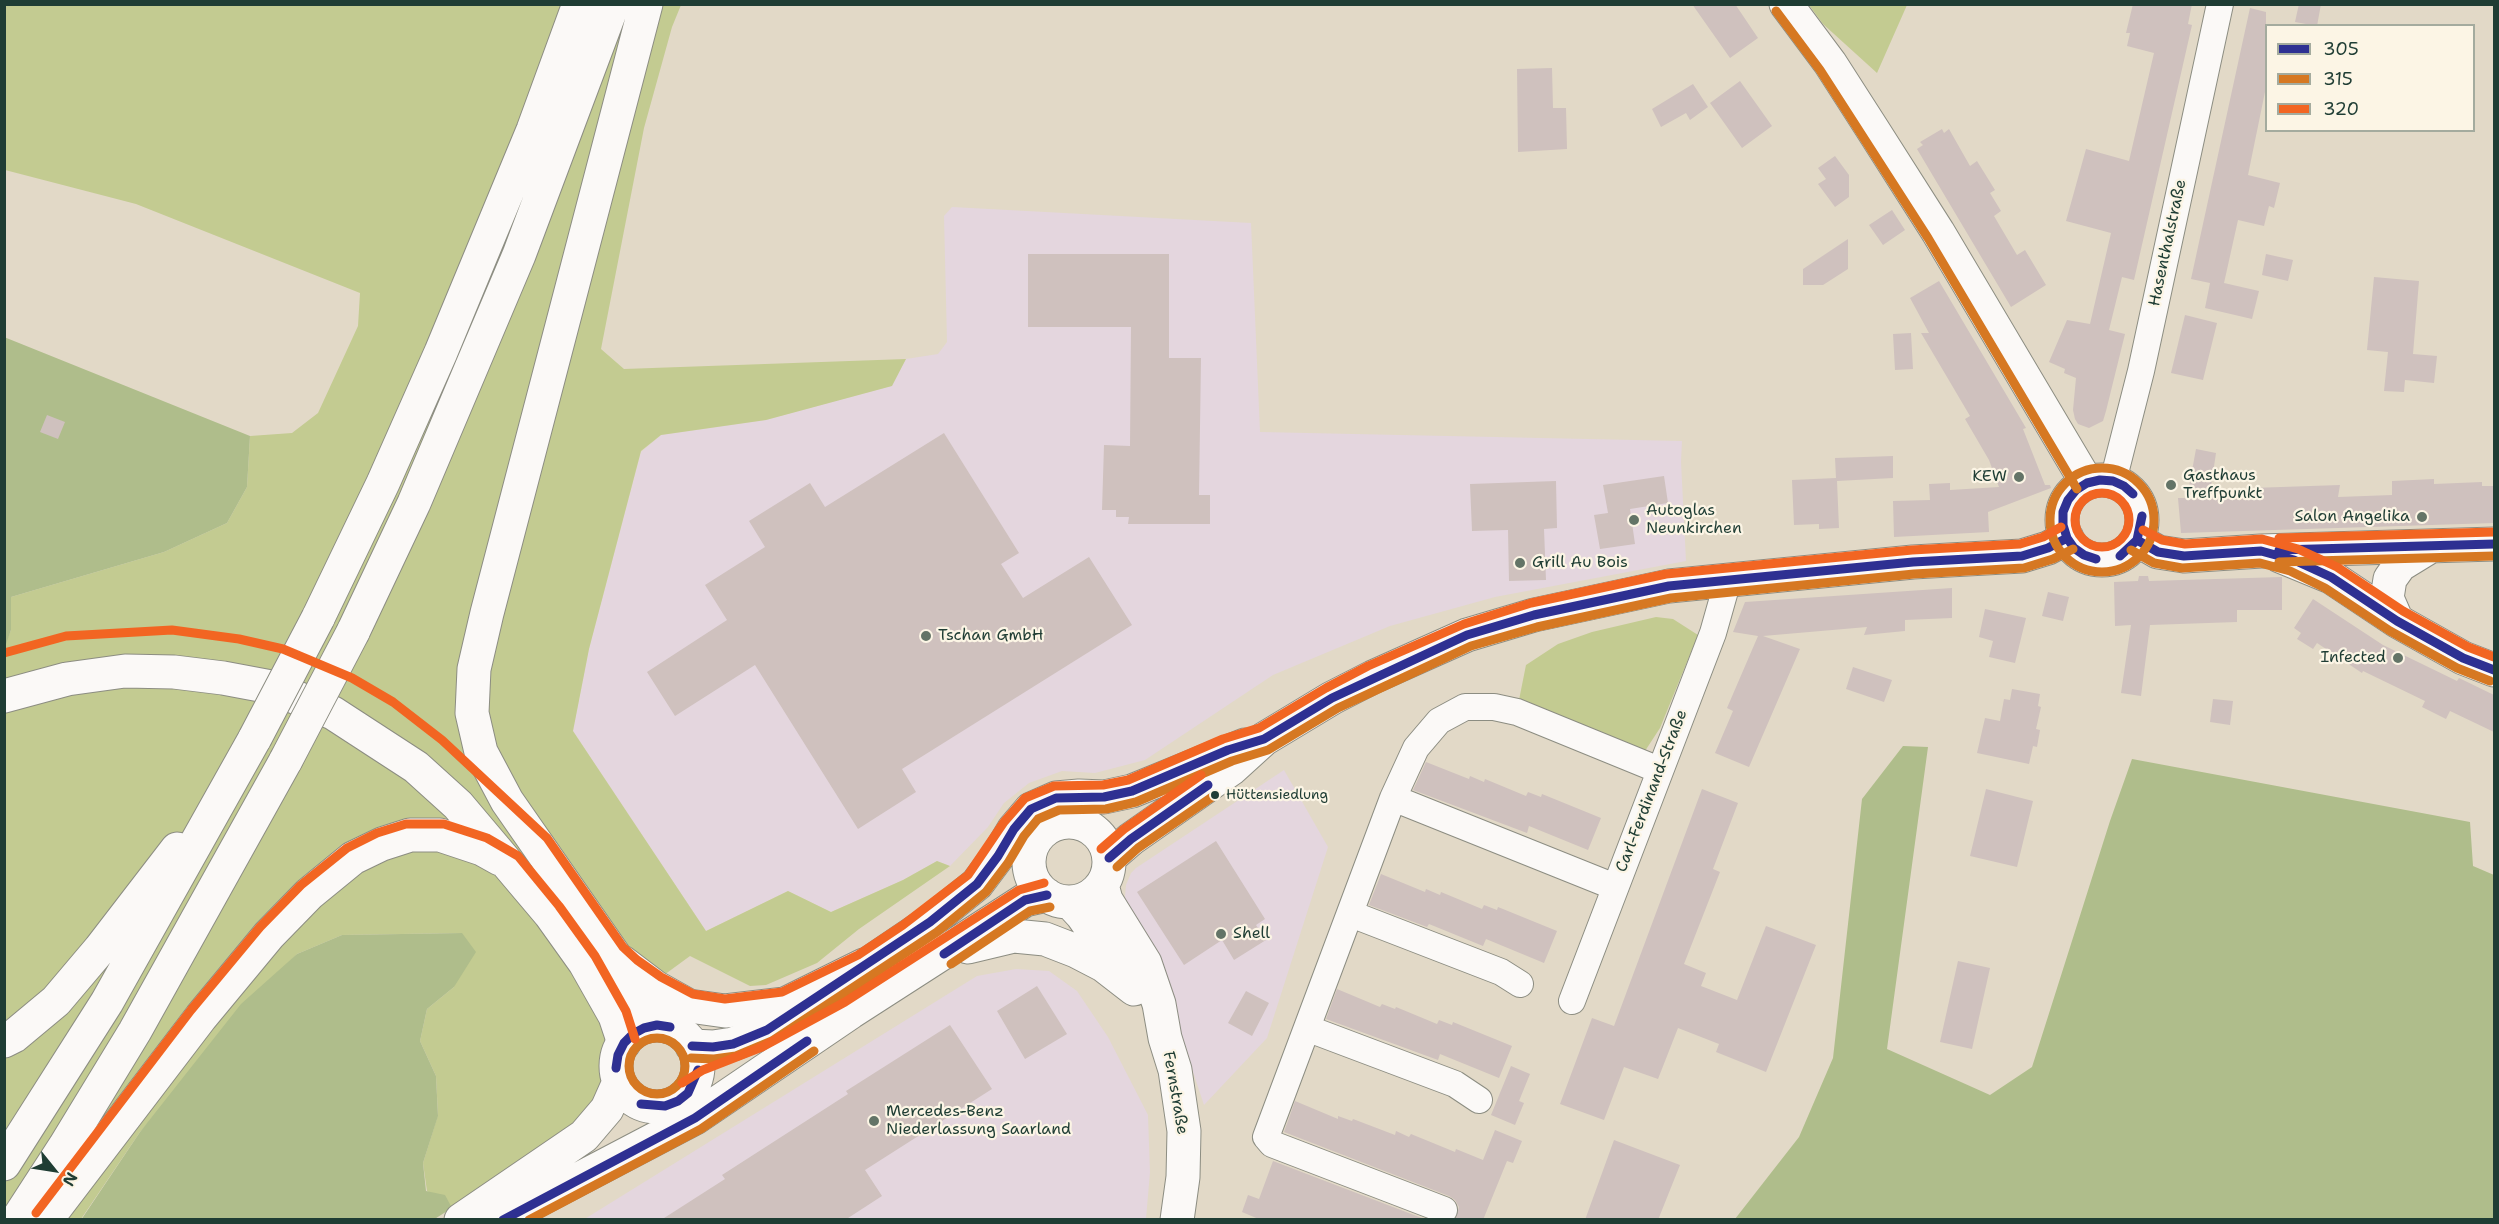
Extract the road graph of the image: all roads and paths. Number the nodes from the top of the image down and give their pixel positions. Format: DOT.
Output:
graph roads {
  1 [pos="579,4"];
  2 [pos="613,4"];
  3 [pos="646,4"];
  4 [pos="1786,4"];
  5 [pos="2220,4"];
  6 [pos="2100,482"];
  7 [pos="2067,538"];
  8 [pos="2137,540"];
  9 [pos="2494,544"];
  10 [pos="2431,546"];
  11 [pos="2261,551"];
  12 [pos="1728,579"];
  13 [pos="2397,621"];
  14 [pos="2494,670"];
  15 [pos="4,696"];
  16 [pos="1264,739"];
  17 [pos="1228,750"];
  18 [pos="1659,770"];
  19 [pos="228,787"];
  20 [pos="1393,798"];
  21 [pos="1029,857"];
  22 [pos="1102,858"];
  23 [pos="509,864"];
  24 [pos="1615,887"];
  25 [pos="1058,898"];
  26 [pos="1351,914"];
  27 [pos="930,922"];
  28 [pos="614,955"];
  29 [pos="864,965"];
  30 [pos="926,966"];
  31 [pos="1520,984"];
  32 [pos="1134,989"];
  33 [pos="1572,1001"];
  34 [pos="851,1012"];
  35 [pos="1308,1029"];
  36 [pos="681,1037"];
  37 [pos="1165,1038"];
  38 [pos="4,1041"];
  39 [pos="624,1043"];
  40 [pos="619,1082"];
  41 [pos="688,1093"];
  42 [pos="1479,1100"];
  43 [pos="651,1107"];
  44 [pos="4,1164"];
  45 [pos="1444,1210"];
  46 [pos="505,1217"];
  47 [pos="16,1220"];
  48 [pos="46,1220"];
  49 [pos="461,1220"];
  50 [pos="1177,1220"];
  1 -- 19 [label="main road, bridge"];
  2 -- 47 [label="main road, bridge"];
  3 -- 28 [label="main road"];
  4 -- 6 [label="main road"];
  5 -- 6 [label="street, Hasenthalstraße"];
  6 -- 7 [label="main road"];
  6 -- 8 [label="main road"];
  7 -- 8 [label="main road"];
  7 -- 12 [label="main road"];
  8 -- 11 [label="main road"];
  9 -- 10 [label="main road"];
  10 -- 11 [label="main road"];
  10 -- 13 [label="main road"];
  11 -- 13 [label="main road"];
  12 -- 16 [label="main road"];
  12 -- 18 [label="street, Carl-Ferdinand-Straße"];
  13 -- 14 [label="main road"];
  15 -- 23 [label="main road"];
  16 -- 17 [label="main road"];
  16 -- 22 [label="main road"];
  17 -- 22 [label="main road"];
  17 -- 27 [label="main road"];
  18 -- 20 [label="street"];
  18 -- 24 [label="street, Carl-Ferdinand-Straße"];
  19 -- 38 [label="main road"];
  19 -- 44 [label="main road"];
  20 -- 24 [label="street"];
  20 -- 26 [label="street"];
  21 -- 22 [label="main road"];
  21 -- 25 [label="main road"];
  21 -- 27 [label="main road"];
  22 -- 25 [label="main road"];
  22 -- 37 [label="main road, Fernstraße"];
  23 -- 39 [label="main road"];
  23 -- 48 [label="main road"];
  24 -- 33 [label="street, Carl-Ferdinand-Straße"];
  25 -- 30 [label="main road"];
  25 -- 32 [label="main road, Fernstraße"];
  26 -- 31 [label="street"];
  26 -- 35 [label="street"];
  27 -- 29 [label="main road"];
  28 -- 29 [label="main road"];
  28 -- 36 [label="main road"];
  29 -- 36 [label="main road"];
  30 -- 32 [label="main road"];
  30 -- 34 [label="main road"];
  32 -- 37 [label="main road, Fernstraße"];
  34 -- 41 [label="main road"];
  34 -- 46 [label="main road"];
  35 -- 42 [label="street"];
  35 -- 45 [label="street"];
  36 -- 39 [label="main road"];
  36 -- 41 [label="main road"];
  37 -- 50 [label="main road, Fernstraße"];
  39 -- 40 [label="main road"];
  40 -- 43 [label="main road"];
  40 -- 49 [label="main road"];
  41 -- 43 [label="main road"];
  43 -- 46 [label="main road"];
}
